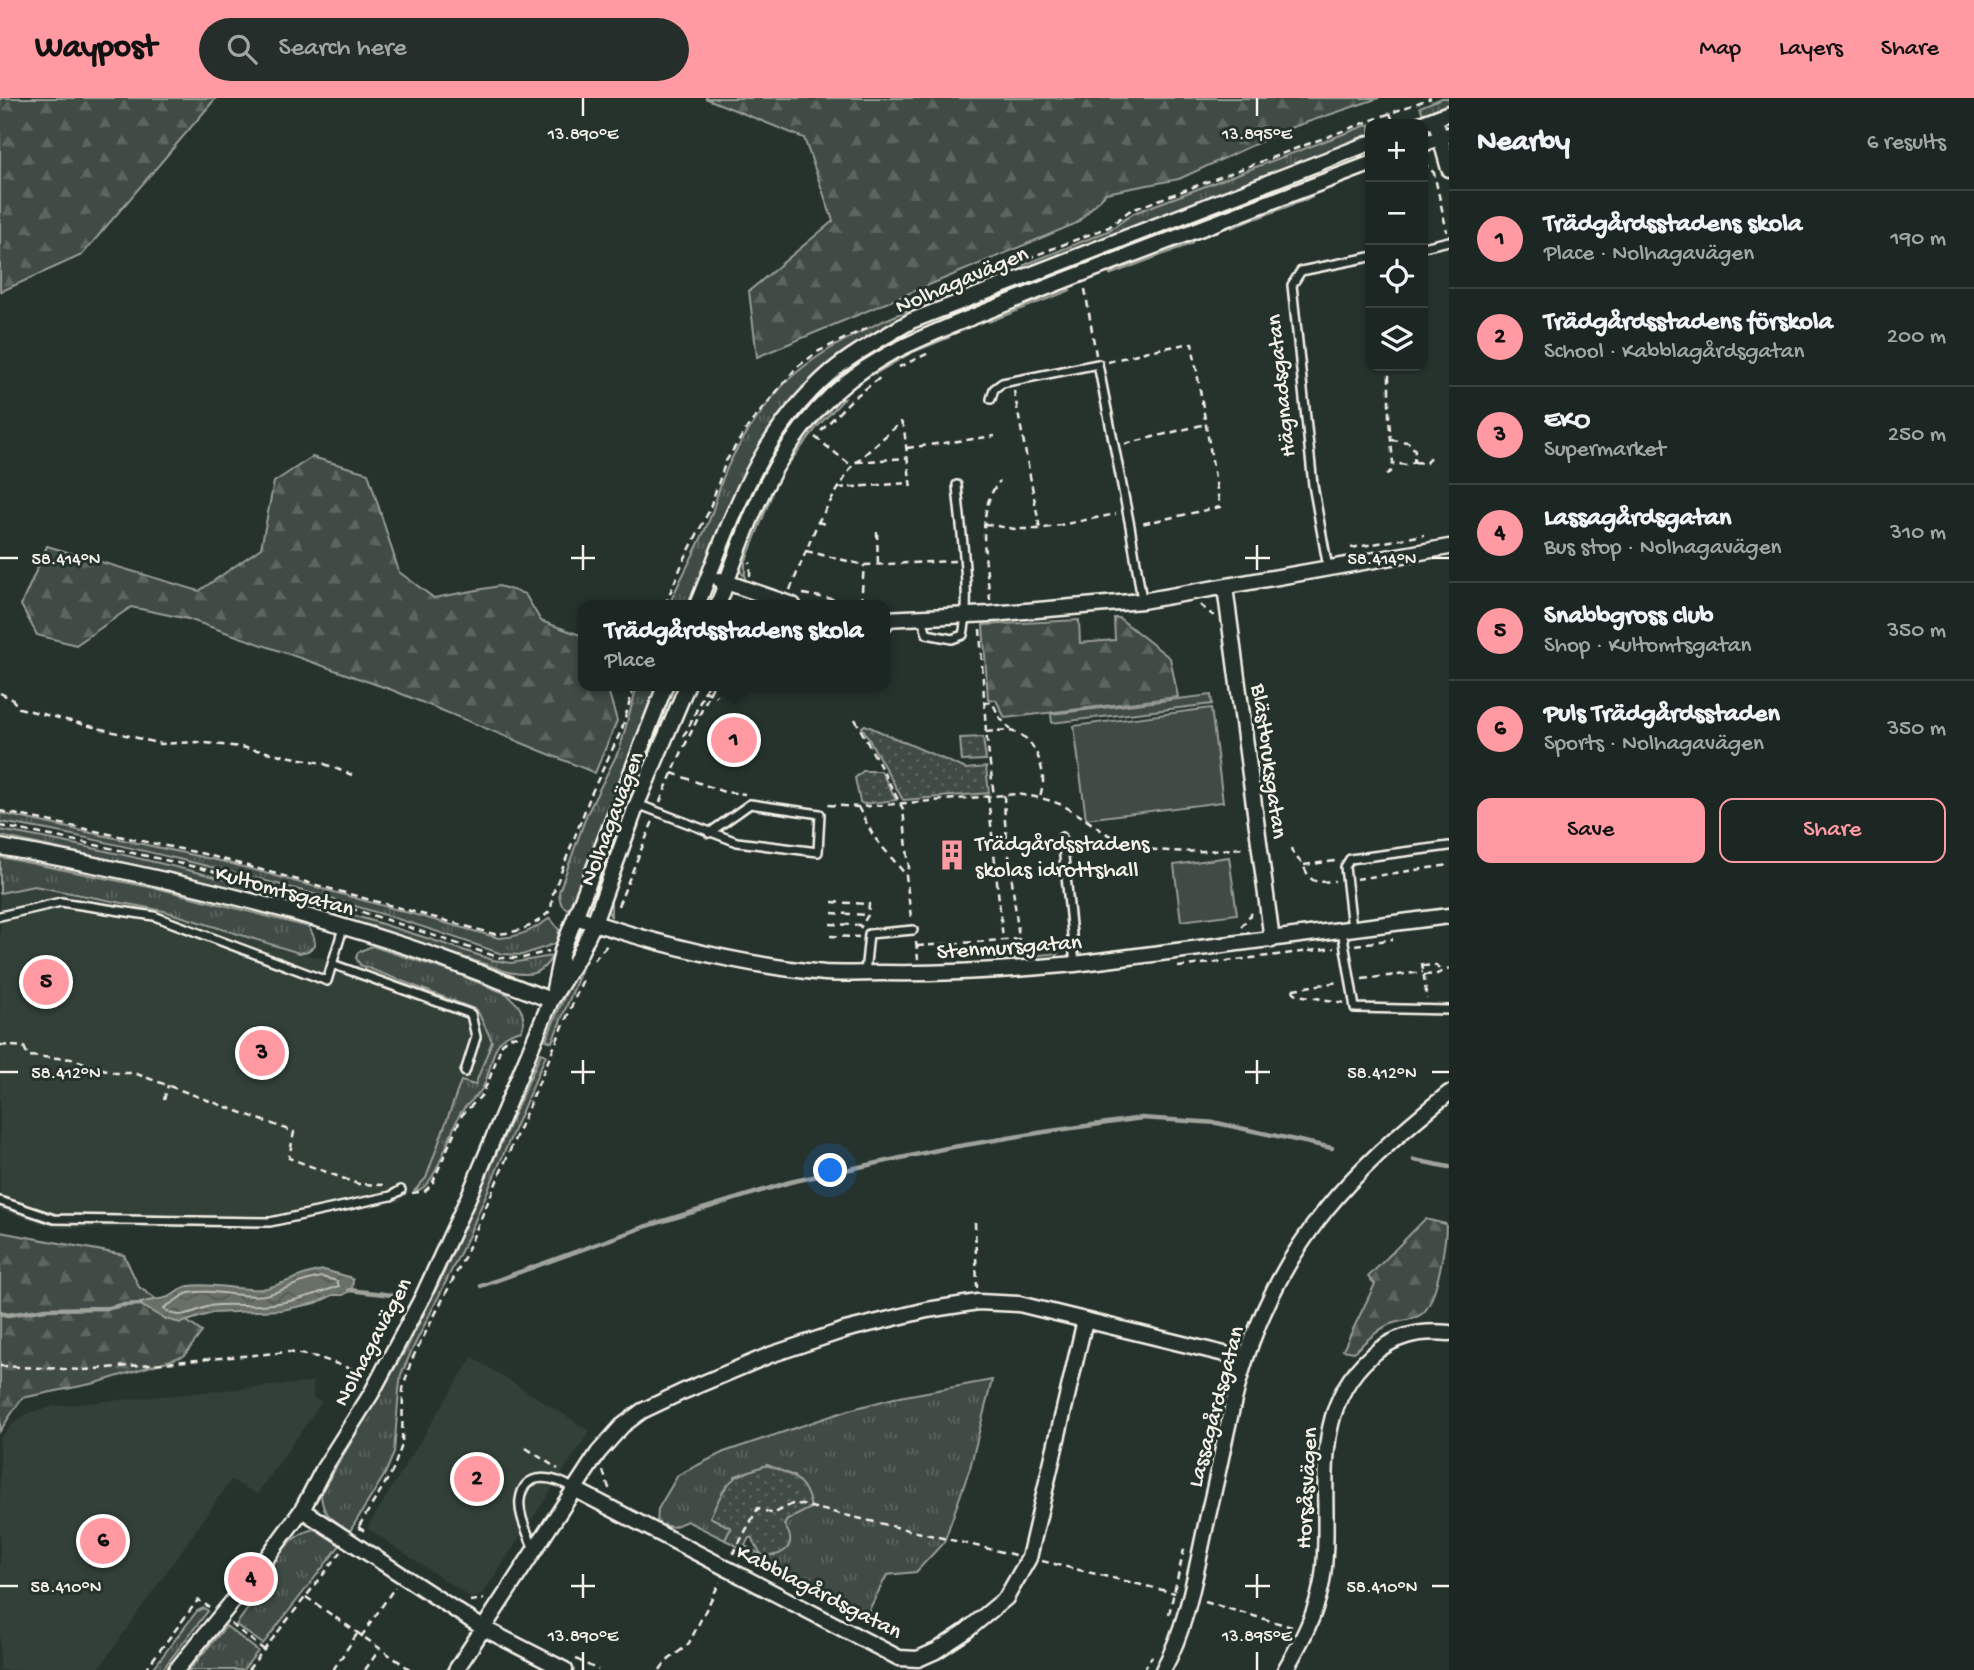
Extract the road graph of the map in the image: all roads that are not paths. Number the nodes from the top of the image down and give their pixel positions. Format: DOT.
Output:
graph roads {
  1 [pos="1449,113"];
  2 [pos="1435,119"];
  3 [pos="1428,121"];
  4 [pos="1445,136"];
  5 [pos="1428,142"];
  6 [pos="1365,145"];
  7 [pos="1365,166"];
  8 [pos="1449,169"];
  9 [pos="1449,241"];
  10 [pos="1428,246"];
  11 [pos="1365,258"];
  12 [pos="991,399"];
  13 [pos="957,485"];
  14 [pos="1449,547"];
  15 [pos="1329,568"];
  16 [pos="709,576"];
  17 [pos="727,582"];
  18 [pos="1225,587"];
  19 [pos="792,598"];
  20 [pos="699,600"];
  21 [pos="720,600"];
  22 [pos="1142,601"];
  23 [pos="922,618"];
  24 [pos="966,619"];
  25 [pos="890,623"];
  26 [pos="663,691"];
  27 [pos="690,691"];
  28 [pos="637,804"];
  29 [pos="709,832"];
  30 [pos="1062,837"];
  31 [pos="1449,846"];
  32 [pos="0,847"];
  33 [pos="1066,876"];
  34 [pos="1056,877"];
  35 [pos="0,916"];
  36 [pos="1070,916"];
  37 [pos="1449,916"];
  38 [pos="576,917"];
  39 [pos="1060,917"];
  40 [pos="594,923"];
  41 [pos="343,928"];
  42 [pos="913,930"];
  43 [pos="1347,930"];
  44 [pos="1272,940"];
  45 [pos="332,964"];
  46 [pos="863,964"];
  47 [pos="1075,964"];
  48 [pos="551,1000"];
  49 [pos="1449,1010"];
  50 [pos="465,1072"];
  51 [pos="1449,1093"];
  52 [pos="401,1190"];
  53 [pos="0,1201"];
  54 [pos="1085,1320"];
  55 [pos="1449,1333"];
  56 [pos="1245,1359"];
  57 [pos="568,1485"];
  58 [pos="302,1510"];
  59 [pos="534,1550"];
  60 [pos="483,1629"];
  61 [pos="176,1670"];
  62 [pos="456,1670"];
  63 [pos="565,1670"];
  64 [pos="1163,1670"];
  65 [pos="1285,1670"];
  1 -- 2 [label="street"];
  2 -- 3 [label="street"];
  2 -- 4 [label="street"];
  4 -- 5 [label="street"];
  4 -- 8 [label="street"];
  6 -- 16 [label="street, Nolhagavägen"];
  7 -- 17 [label="street, Nolhagavägen"];
  9 -- 10 [label="lane"];
  11 -- 15 [label="lane, Hägnadsgatan"];
  12 -- 22 [label="lane"];
  13 -- 24 [label="lane"];
  14 -- 15 [label="street"];
  15 -- 18 [label="street"];
  16 -- 17 [label="street"];
  16 -- 20 [label="street, Nolhagavägen"];
  17 -- 19 [label="street"];
  17 -- 21 [label="street, Nolhagavägen"];
  18 -- 22 [label="street"];
  18 -- 44 [label="street, Blästbruksgatan"];
  22 -- 24 [label="street"];
  23 -- 24 [label="street"];
  23 -- 24 [label="lane"];
  23 -- 25 [label="street"];
  26 -- 38 [label="street, Nolhagavägen"];
  27 -- 28 [label="street, Nolhagavägen"];
  28 -- 29 [label="lane"];
  28 -- 40 [label="street, Nolhagavägen"];
  29 -- 29 [label="lane"];
  30 -- 33 [label="lane"];
  31 -- 43 [label="lane"];
  32 -- 41 [label="street, Kultomtsgatan"];
  33 -- 34 [label="lane"];
  33 -- 36 [label="lane"];
  35 -- 45 [label="lane"];
  36 -- 39 [label="lane"];
  36 -- 47 [label="lane"];
  37 -- 43 [label="street, Stenmursgatan"];
  38 -- 40 [label="street, Stenmursgatan"];
  38 -- 48 [label="street, Nolhagavägen"];
  40 -- 46 [label="street, Stenmursgatan"];
  40 -- 48 [label="street, Nolhagavägen"];
  41 -- 45 [label="lane"];
  41 -- 48 [label="street, Kultomtsgatan"];
  42 -- 46 [label="lane"];
  43 -- 44 [label="street, Stenmursgatan"];
  43 -- 49 [label="lane"];
  44 -- 47 [label="street, Stenmursgatan"];
  45 -- 50 [label="lane"];
  46 -- 47 [label="street, Stenmursgatan"];
  48 -- 58 [label="street, Nolhagavägen"];
  51 -- 56 [label="street, Lassagårdsgatan"];
  52 -- 53 [label="lane"];
  54 -- 56 [label="street"];
  54 -- 57 [label="street"];
  54 -- 57 [label="street, Kabblagårdsgatan"];
  55 -- 65 [label="street, Horsåsvägen"];
  56 -- 64 [label="street, Lassagårdsgatan"];
  57 -- 59 [label="street"];
  57 -- 59 [label="lane"];
  58 -- 60 [label="street"];
  58 -- 61 [label="street, Nolhagavägen"];
  59 -- 60 [label="street"];
  60 -- 62 [label="street"];
  60 -- 63 [label="street"];
}
